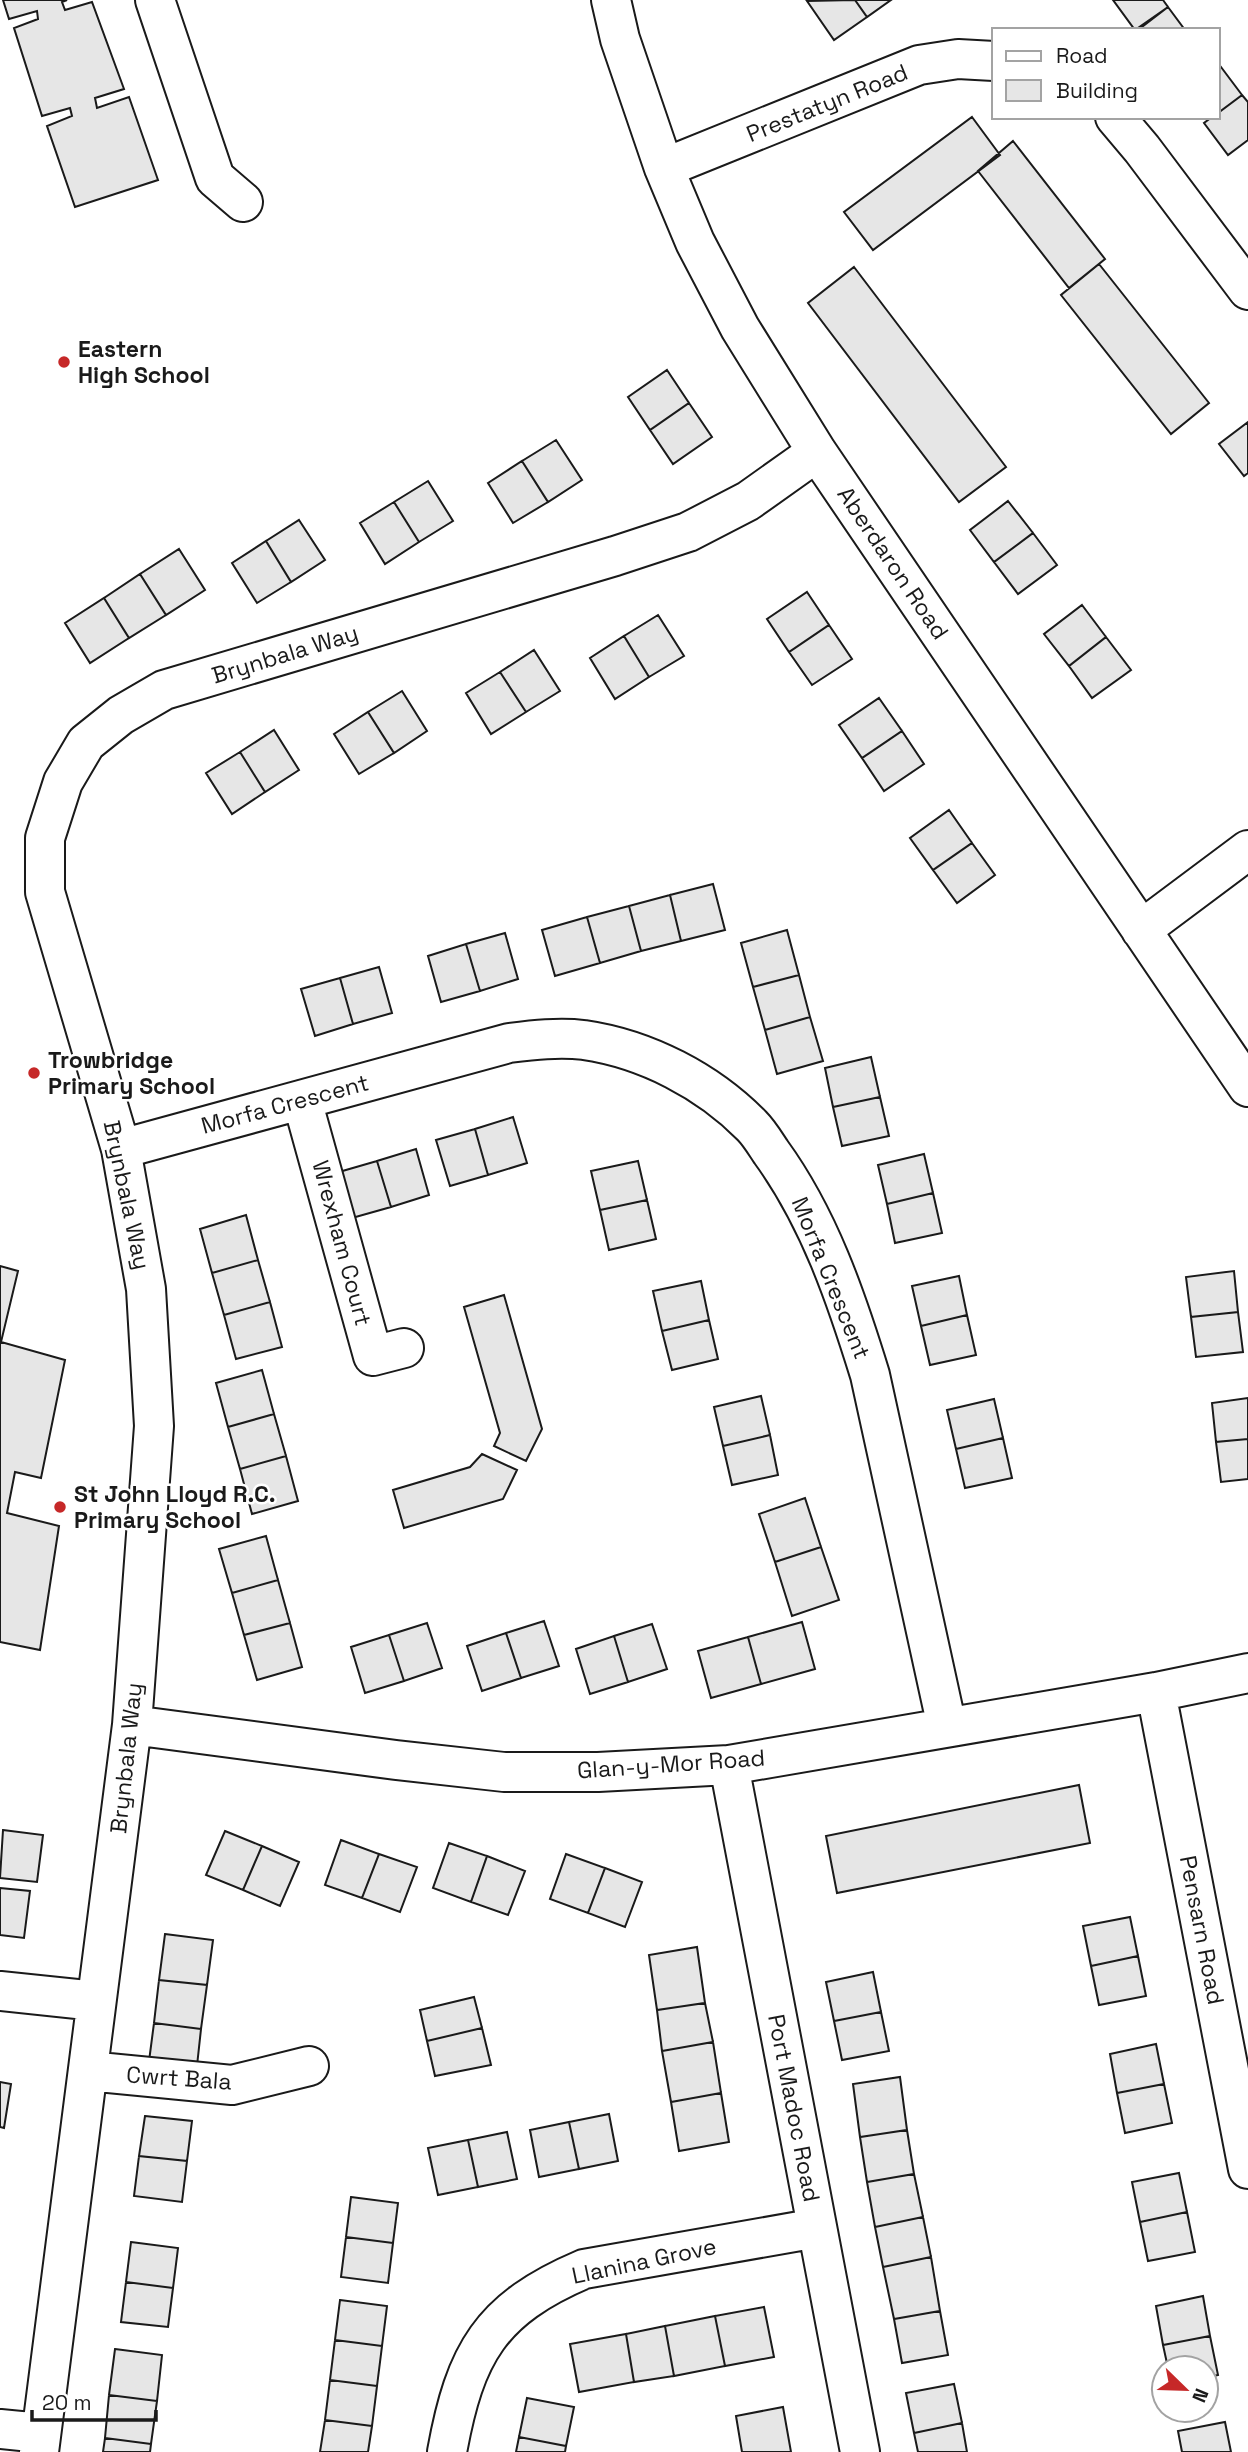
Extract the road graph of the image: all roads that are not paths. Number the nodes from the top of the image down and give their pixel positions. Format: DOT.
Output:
graph roads {
  1 [pos="155,0"];
  2 [pos="611,0"];
  3 [pos="992,61"];
  4 [pos="1117,119"];
  5 [pos="664,168"];
  6 [pos="243,202"];
  7 [pos="1248,290"];
  8 [pos="817,452"];
  9 [pos="1248,850"];
  10 [pos="1141,930"];
  11 [pos="1248,1087"];
  12 [pos="302,1100"];
  13 [pos="121,1149"];
  14 [pos="404,1348"];
  15 [pos="1248,1673"];
  16 [pos="1156,1692"];
  17 [pos="132,1725"];
  18 [pos="947,1727"];
  19 [pos="729,1765"];
  20 [pos="0,1991"];
  21 [pos="96,2001"];
  22 [pos="309,2066"];
  23 [pos="88,2071"];
  24 [pos="1248,2169"];
  25 [pos="817,2228"];
  26 [pos="0,2429"];
  27 [pos="40,2443"];
  28 [pos="447,2452"];
  29 [pos="860,2452"];
  1 -- 6 [label="street"];
  2 -- 5 [label="street, Aberdaron Road"];
  3 -- 5 [label="street, Prestatyn Road"];
  4 -- 7 [label="street"];
  5 -- 8 [label="street, Aberdaron Road"];
  8 -- 10 [label="street, Aberdaron Road"];
  8 -- 13 [label="street, Brynbala Way"];
  9 -- 10 [label="street"];
  10 -- 11 [label="street, Aberdaron Road"];
  12 -- 13 [label="street, Morfa Crescent"];
  12 -- 14 [label="street, Wrexham Court"];
  12 -- 18 [label="street, Morfa Crescent"];
  13 -- 17 [label="street, Brynbala Way"];
  15 -- 16 [label="street, Glan-y-Mor Road"];
  16 -- 18 [label="street, Glan-y-Mor Road"];
  16 -- 24 [label="street, Pensarn Road"];
  17 -- 19 [label="street, Glan-y-Mor Road"];
  17 -- 21 [label="street, Brynbala Way"];
  18 -- 19 [label="street, Glan-y-Mor Road"];
  19 -- 25 [label="street, Port Madoc Road"];
  20 -- 21 [label="street"];
  21 -- 23 [label="street, Brynbala Way"];
  22 -- 23 [label="street, Cwrt Bala"];
  23 -- 27 [label="street, Brynbala Way"];
  25 -- 28 [label="street, Llanina Grove"];
  25 -- 29 [label="street, Port Madoc Road"];
  26 -- 27 [label="street"];
}
